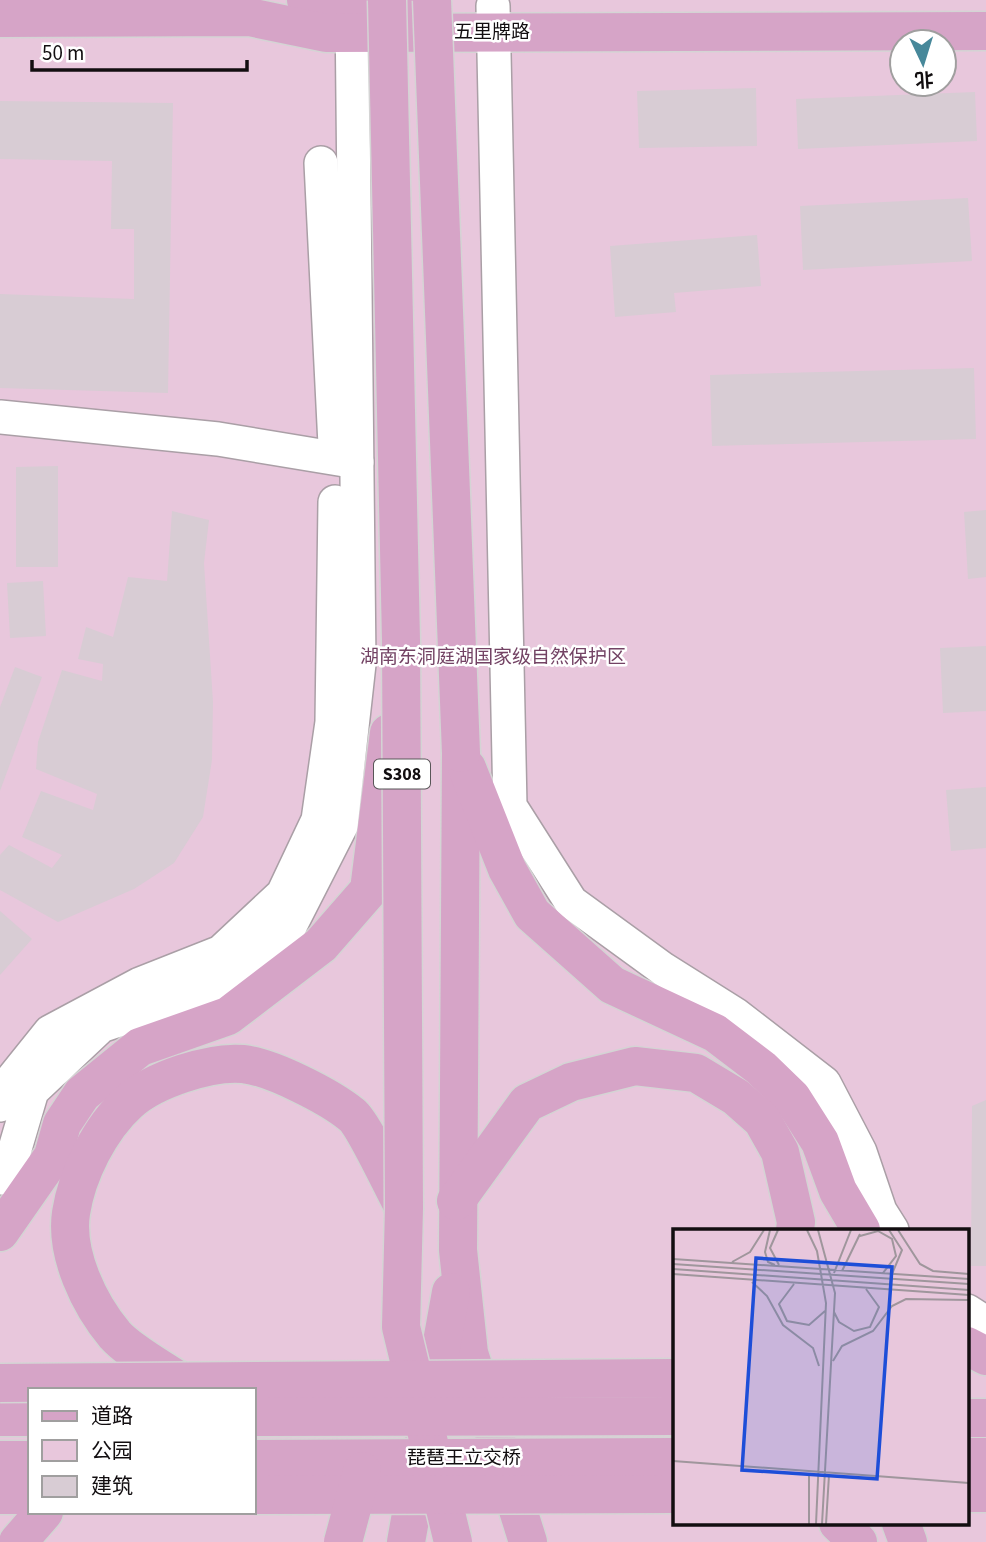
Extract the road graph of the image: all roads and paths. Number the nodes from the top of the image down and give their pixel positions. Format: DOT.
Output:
graph roads {
  1 [pos="306,0"];
  2 [pos="432,0"];
  3 [pos="986,4"];
  4 [pos="357,9"];
  5 [pos="494,13"];
  6 [pos="0,18"];
  7 [pos="986,31"];
  8 [pos="321,163"];
  9 [pos="0,416"];
  10 [pos="346,460"];
  11 [pos="401,640"];
  12 [pos="461,753"];
  13 [pos="0,1105"];
  14 [pos="0,1178"];
  15 [pos="456,1201"];
  16 [pos="404,1208"];
  17 [pos="795,1229"];
  18 [pos="860,1229"];
  19 [pos="891,1229"];
  20 [pos="0,1232"];
  21 [pos="458,1250"];
  22 [pos="968,1312"];
  23 [pos="986,1323"];
  24 [pos="401,1327"];
  25 [pos="968,1347"];
  26 [pos="986,1356"];
  27 [pos="968,1374"];
  28 [pos="986,1374"];
  29 [pos="673,1378"];
  30 [pos="0,1383"];
  31 [pos="184,1384"];
  32 [pos="673,1416"];
  33 [pos="0,1417"];
  34 [pos="28,1417"];
  35 [pos="256,1417"];
  36 [pos="968,1418"];
  37 [pos="986,1418"];
  38 [pos="673,1457"];
  39 [pos="968,1457"];
  40 [pos="986,1457"];
  41 [pos="256,1459"];
  42 [pos="0,1460"];
  43 [pos="28,1460"];
  44 [pos="968,1493"];
  45 [pos="986,1493"];
  46 [pos="673,1494"];
  47 [pos="0,1495"];
  48 [pos="28,1495"];
  49 [pos="256,1495"];
  50 [pos="42,1514"];
  51 [pos="839,1524"];
  52 [pos="901,1524"];
  53 [pos="18,1542"];
  54 [pos="343,1542"];
  55 [pos="406,1542"];
  56 [pos="453,1542"];
  57 [pos="528,1542"];
  58 [pos="858,1542"];
  59 [pos="908,1542"];
  1 -- 4 [label="main road, 五里牌路"];
  2 -- 12 [label="main road, bridge"];
  3 -- 5 [label="main road, 五里牌路"];
  4 -- 5 [label="main road, 五里牌路"];
  4 -- 6 [label="main road, 五里牌路"];
  4 -- 10 [label="street"];
  4 -- 11 [label="main road, S308, bridge"];
  5 -- 7 [label="main road, 五里牌路"];
  5 -- 19 [label="street"];
  8 -- 10 [label="street"];
  9 -- 10 [label="street"];
  10 -- 13 [label="street"];
  10 -- 14 [label="street"];
  11 -- 16 [label="main road, S308, bridge"];
  11 -- 20 [label="main road, bridge"];
  12 -- 15 [label="main road"];
  12 -- 18 [label="main road"];
  15 -- 17 [label="main road"];
  15 -- 21 [label="main road"];
  16 -- 24 [label="main road, S308, bridge"];
  16 -- 31 [label="main road, bridge"];
  21 -- 55 [label="main road"];
  21 -- 57 [label="main road"];
  22 -- 23 [label="street"];
  24 -- 54 [label="main road, bridge"];
  24 -- 56 [label="main road, S308, bridge"];
  25 -- 26 [label="main road"];
  27 -- 28 [label="main road"];
  29 -- 31 [label="main road, bridge"];
  30 -- 31 [label="main road, bridge"];
  32 -- 35 [label="main road, bridge"];
  33 -- 34 [label="main road"];
  36 -- 37 [label="main road"];
  38 -- 41 [label="main road, 琵琶王立交桥, bridge"];
  39 -- 40 [label="main road"];
  42 -- 43 [label="main road"];
  44 -- 45 [label="main road"];
  46 -- 49 [label="main road, bridge"];
  47 -- 48 [label="main road"];
  50 -- 53 [label="main road"];
  51 -- 58 [label="main road"];
  52 -- 59 [label="main road"];
}
